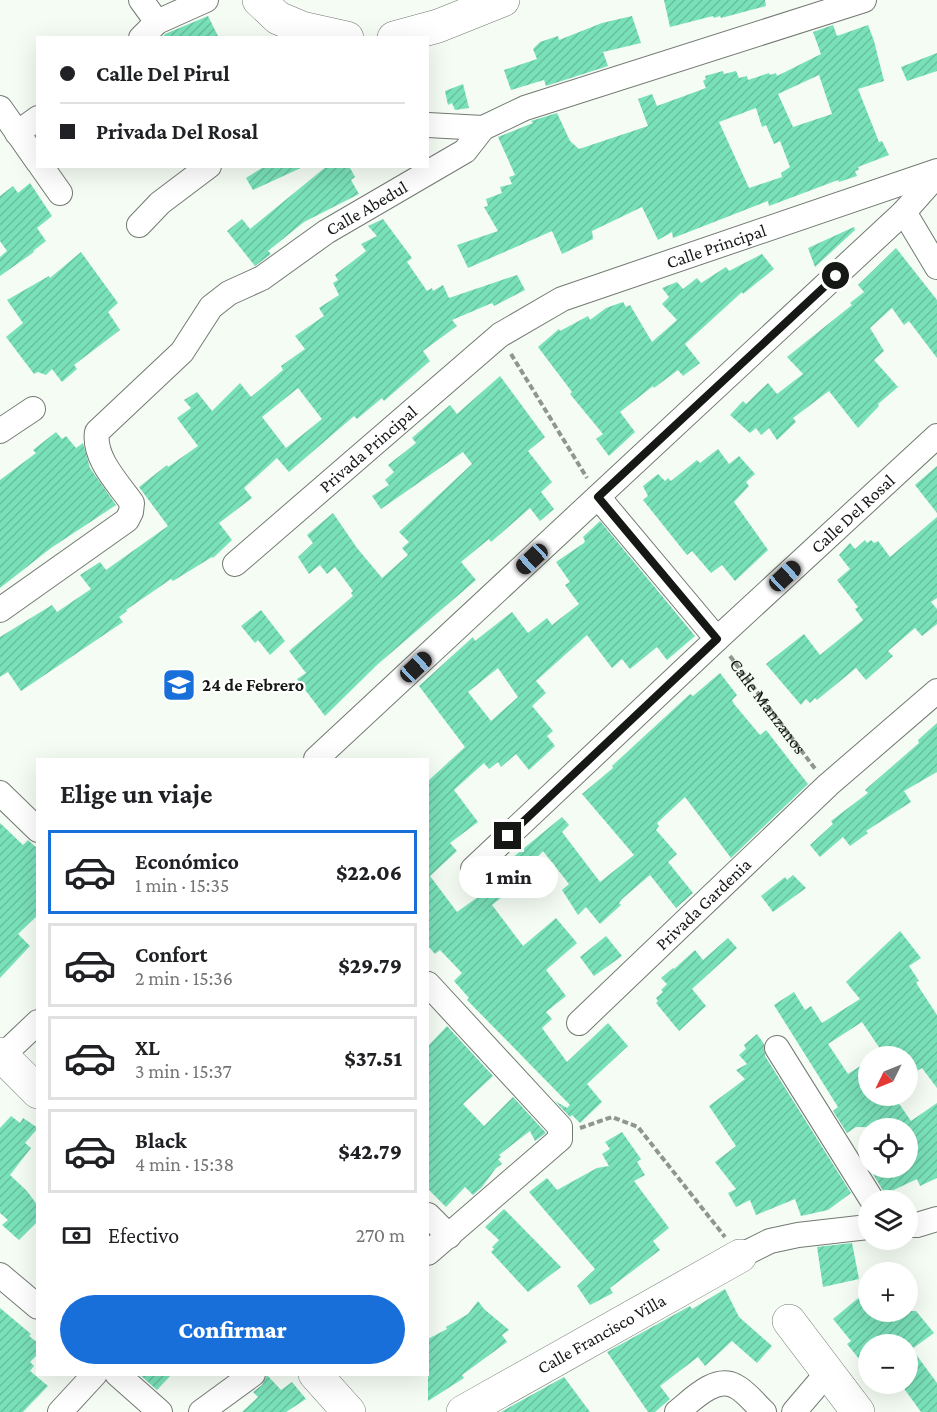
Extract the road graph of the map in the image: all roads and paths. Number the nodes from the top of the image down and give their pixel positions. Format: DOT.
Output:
graph roads {
  1 [pos="141,0"];
  2 [pos="206,0"];
  3 [pos="259,0"];
  4 [pos="503,0"];
  5 [pos="864,0"];
  6 [pos="149,30"];
  7 [pos="338,36"];
  8 [pos="401,36"];
  9 [pos="0,108"];
  10 [pos="36,119"];
  11 [pos="429,125"];
  12 [pos="483,128"];
  13 [pos="17,133"];
  14 [pos="36,159"];
  15 [pos="42,168"];
  16 [pos="205,168"];
  17 [pos="937,173"];
  18 [pos="60,193"];
  19 [pos="904,212"];
  20 [pos="139,225"];
  21 [pos="937,267"];
  22 [pos="500,335"];
  23 [pos="33,409"];
  24 [pos="0,431"];
  25 [pos="937,436"];
  26 [pos="598,497"];
  27 [pos="235,564"];
  28 [pos="0,610"];
  29 [pos="717,639"];
  30 [pos="937,691"];
  31 [pos="317,758"];
  32 [pos="828,785"];
  33 [pos="0,793"];
  34 [pos="36,828"];
  35 [pos="473,869"];
  36 [pos="431,996"];
  37 [pos="579,1023"];
  38 [pos="36,1024"];
  39 [pos="777,1048"];
  40 [pos="1,1055"];
  41 [pos="36,1090"];
  42 [pos="560,1131"];
  43 [pos="866,1190"];
  44 [pos="429,1216"];
  45 [pos="937,1219"];
  46 [pos="918,1224"];
  47 [pos="858,1228"];
  48 [pos="449,1236"];
  49 [pos="429,1252"];
  50 [pos="740,1256"];
  51 [pos="0,1275"];
  52 [pos="36,1305"];
  53 [pos="789,1321"];
  54 [pos="828,1372"];
  55 [pos="93,1376"];
  56 [pos="119,1376"];
  57 [pos="251,1376"];
  58 [pos="317,1376"];
  59 [pos="60,1412"];
  60 [pos="160,1412"];
  61 [pos="201,1412"];
  62 [pos="349,1412"];
  63 [pos="463,1412"];
  64 [pos="677,1412"];
  65 [pos="764,1412"];
  66 [pos="794,1412"];
  67 [pos="858,1412"];
  1 -- 6 [label="street"];
  2 -- 6 [label="street"];
  3 -- 7 [label="main road"];
  4 -- 8 [label="main road"];
  5 -- 12 [label="street, Calle Abedul"];
  9 -- 13 [label="street"];
  10 -- 13 [label="street"];
  11 -- 12 [label="street"];
  12 -- 28 [label="street, Calle Abedul"];
  13 -- 14 [label="street"];
  15 -- 18 [label="street"];
  16 -- 20 [label="street"];
  17 -- 19 [label="street"];
  17 -- 22 [label="street, Calle Principal"];
  19 -- 21 [label="street"];
  19 -- 26 [label="street"];
  22 -- 26 [label="path"];
  22 -- 27 [label="street, Privada Principal"];
  23 -- 24 [label="street"];
  25 -- 29 [label="street, Calle Del Rosal"];
  26 -- 29 [label="street"];
  26 -- 31 [label="street"];
  29 -- 32 [label="path, Calle Manzanos"];
  29 -- 35 [label="street, Calle Del Rosal"];
  30 -- 32 [label="street, Privada Gardenia"];
  32 -- 37 [label="street, Privada Gardenia"];
  33 -- 34 [label="street"];
  36 -- 42 [label="street"];
  38 -- 40 [label="street"];
  39 -- 43 [label="street"];
  40 -- 41 [label="main road"];
  42 -- 48 [label="street"];
  42 -- 50 [label="path"];
  44 -- 48 [label="street"];
  45 -- 46 [label="street"];
  47 -- 50 [label="street"];
  48 -- 49 [label="street"];
  50 -- 63 [label="main road, Calle Francisco Villa"];
  51 -- 52 [label="street"];
  53 -- 54 [label="main road"];
  54 -- 66 [label="street"];
  54 -- 67 [label="main road"];
  55 -- 59 [label="street"];
  56 -- 60 [label="street"];
  57 -- 61 [label="street"];
  58 -- 62 [label="main road"];
  64 -- 65 [label="street"];
}
